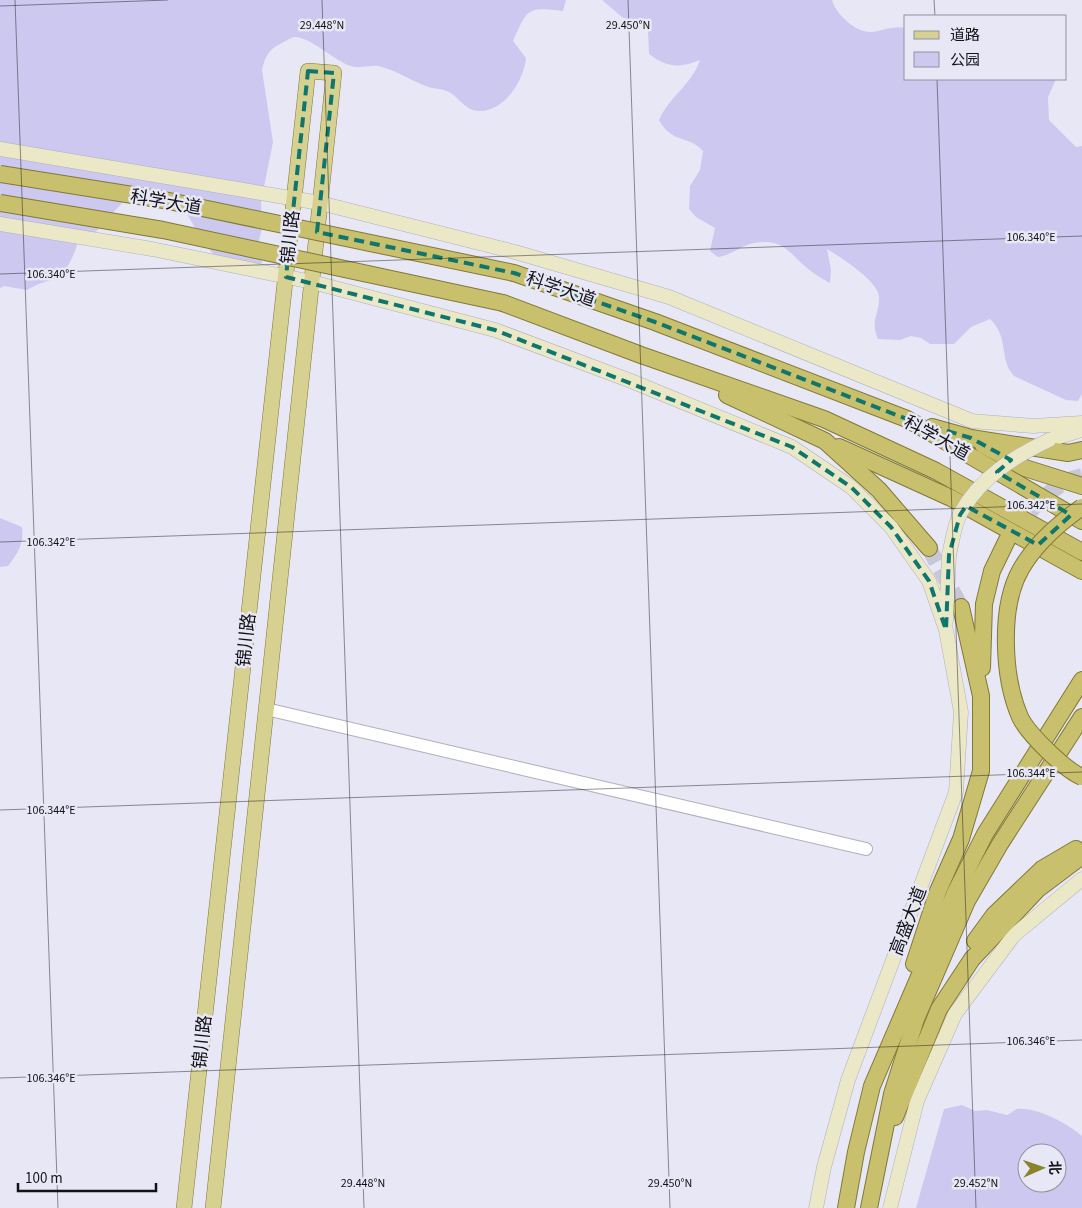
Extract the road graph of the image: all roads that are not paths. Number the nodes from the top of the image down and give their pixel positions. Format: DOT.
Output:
graph roads {
  1 [pos="0,149"];
  2 [pos="0,174"];
  3 [pos="294,198"];
  4 [pos="0,203"];
  5 [pos="320,203"];
  6 [pos="0,224"];
  7 [pos="286,277"];
  8 [pos="312,282"];
  9 [pos="641,355"];
  10 [pos="907,419"];
  11 [pos="1082,423"];
  12 [pos="1082,430"];
  13 [pos="971,438"];
  14 [pos="825,441"];
  15 [pos="1082,450"];
  16 [pos="1082,486"];
  17 [pos="1082,507"];
  18 [pos="1082,522"];
  19 [pos="1008,540"];
  20 [pos="929,548"];
  21 [pos="1082,552"];
  22 [pos="1082,570"];
  23 [pos="961,608"];
  24 [pos="946,630"];
  25 [pos="1082,680"];
  26 [pos="981,696"];
  27 [pos="266,709"];
  28 [pos="1082,717"];
  29 [pos="1082,777"];
  30 [pos="1082,846"];
  31 [pos="866,850"];
  32 [pos="1082,856"];
  33 [pos="1082,879"];
  34 [pos="961,897"];
  35 [pos="939,1009"];
  36 [pos="872,1086"];
  37 [pos="882,1149"];
  38 [pos="184,1208"];
  39 [pos="213,1208"];
  40 [pos="816,1208"];
  41 [pos="846,1208"];
  42 [pos="869,1208"];
  43 [pos="890,1208"];
  1 -- 3 [label="main road, 科学大道"];
  2 -- 10 [label="highway, 科学大道, bridge"];
  3 -- 5 [label="main road, 科学大道"];
  3 -- 5 [label="main road, 锦川路"];
  3 -- 7 [label="main road, 锦川路"];
  4 -- 9 [label="highway, 科学大道, bridge"];
  5 -- 8 [label="main road, 锦川路"];
  5 -- 11 [label="main road, 科学大道"];
  6 -- 7 [label="main road"];
  7 -- 8 [label="main road"];
  7 -- 38 [label="main road, 锦川路"];
  8 -- 24 [label="main road"];
  8 -- 27 [label="main road, 锦川路"];
  9 -- 14 [label="highway"];
  9 -- 21 [label="highway, 科学大道"];
  10 -- 13 [label="highway"];
  10 -- 18 [label="highway, 科学大道"];
  12 -- 24 [label="main road, bridge"];
  13 -- 15 [label="highway"];
  13 -- 16 [label="highway"];
  14 -- 20 [label="highway"];
  14 -- 22 [label="highway"];
  17 -- 29 [label="highway, bridge"];
  19 -- 26 [label="highway"];
  23 -- 26 [label="highway"];
  24 -- 40 [label="main road, 高盛大道"];
  25 -- 34 [label="highway, 高盛大道"];
  26 -- 36 [label="highway"];
  27 -- 31 [label="street"];
  27 -- 39 [label="main road, 锦川路"];
  28 -- 34 [label="highway, 高盛大道"];
  30 -- 35 [label="highway"];
  32 -- 35 [label="highway"];
  33 -- 43 [label="main road"];
  34 -- 36 [label="highway, 高盛大道"];
  34 -- 37 [label="highway, 高盛大道"];
  35 -- 37 [label="highway"];
  36 -- 41 [label="highway, 高盛大道"];
  37 -- 42 [label="highway, 高盛大道"];
}
